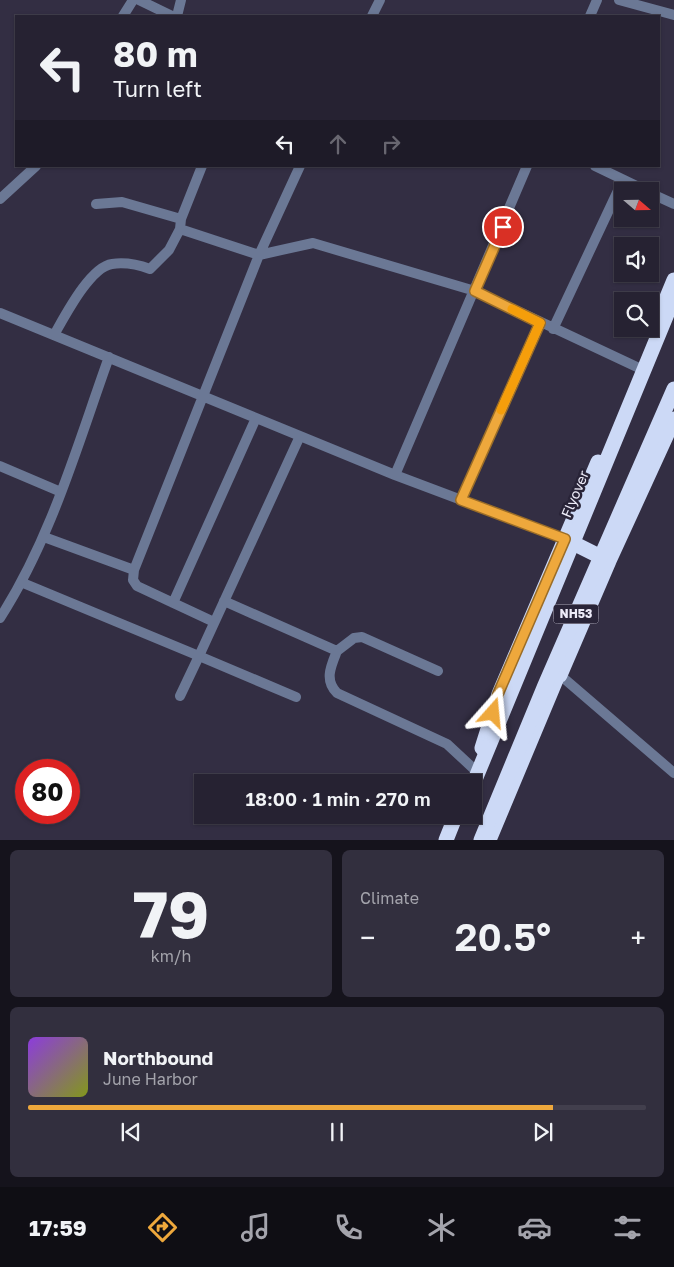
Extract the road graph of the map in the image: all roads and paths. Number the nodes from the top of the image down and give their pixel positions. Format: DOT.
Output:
graph roads {
  1 [pos="133,0"];
  2 [pos="139,0"];
  3 [pos="181,0"];
  4 [pos="380,0"];
  5 [pos="597,0"];
  6 [pos="619,0"];
  7 [pos="124,15"];
  8 [pos="170,15"];
  9 [pos="177,15"];
  10 [pos="372,15"];
  11 [pos="590,15"];
  12 [pos="674,15"];
  13 [pos="35,167"];
  14 [pos="202,167"];
  15 [pos="300,167"];
  16 [pos="527,167"];
  17 [pos="596,167"];
  18 [pos="623,180"];
  19 [pos="627,182"];
  20 [pos="659,197"];
  21 [pos="0,199"];
  22 [pos="96,204"];
  23 [pos="674,204"];
  24 [pos="180,224"];
  25 [pos="259,255"];
  26 [pos="674,280"];
  27 [pos="475,291"];
  28 [pos="674,297"];
  29 [pos="0,313"];
  30 [pos="540,323"];
  31 [pos="554,329"];
  32 [pos="54,335"];
  33 [pos="109,357"];
  34 [pos="639,368"];
  35 [pos="674,389"];
  36 [pos="204,396"];
  37 [pos="256,418"];
  38 [pos="674,419"];
  39 [pos="300,436"];
  40 [pos="0,466"];
  41 [pos="395,475"];
  42 [pos="61,492"];
  43 [pos="461,500"];
  44 [pos="44,537"];
  45 [pos="565,539"];
  46 [pos="608,561"];
  47 [pos="134,570"];
  48 [pos="23,582"];
  49 [pos="224,601"];
  50 [pos="173,603"];
  51 [pos="0,618"];
  52 [pos="214,622"];
  53 [pos="336,651"];
  54 [pos="199,656"];
  55 [pos="438,671"];
  56 [pos="560,675"];
  57 [pos="180,696"];
  58 [pos="296,698"];
  59 [pos="674,773"];
  60 [pos="470,774"];
  61 [pos="473,774"];
  62 [pos="477,774"];
  63 [pos="452,824"];
  64 [pos="458,824"];
  65 [pos="446,840"];
  66 [pos="452,840"];
  67 [pos="481,840"];
  68 [pos="489,840"];
  1 -- 7 [label="street"];
  2 -- 8 [label="street"];
  3 -- 9 [label="street"];
  4 -- 10 [label="street"];
  5 -- 11 [label="street"];
  6 -- 12 [label="street"];
  13 -- 21 [label="street"];
  14 -- 24 [label="street"];
  15 -- 25 [label="street"];
  16 -- 27 [label="street"];
  17 -- 18 [label="street"];
  18 -- 19 [label="street"];
  18 -- 31 [label="street"];
  20 -- 23 [label="street"];
  22 -- 24 [label="street"];
  24 -- 25 [label="street"];
  24 -- 32 [label="street"];
  25 -- 27 [label="street"];
  25 -- 36 [label="street"];
  26 -- 34 [label="highway, NH53"];
  27 -- 30 [label="street"];
  27 -- 41 [label="street"];
  28 -- 62 [label="highway, Flyover / NH53, bridge"];
  29 -- 32 [label="street"];
  30 -- 31 [label="street"];
  30 -- 43 [label="street"];
  31 -- 34 [label="street"];
  32 -- 33 [label="street"];
  33 -- 36 [label="street"];
  33 -- 42 [label="street"];
  34 -- 45 [label="highway, NH53"];
  35 -- 67 [label="highway, NH53, bridge"];
  36 -- 37 [label="street"];
  36 -- 47 [label="street"];
  37 -- 39 [label="street"];
  37 -- 50 [label="street"];
  38 -- 46 [label="highway, NH53"];
  39 -- 41 [label="street"];
  39 -- 49 [label="street"];
  40 -- 42 [label="street"];
  41 -- 43 [label="street"];
  42 -- 44 [label="street"];
  43 -- 45 [label="street"];
  44 -- 47 [label="street"];
  44 -- 48 [label="street"];
  45 -- 46 [label="highway"];
  45 -- 61 [label="highway, NH53"];
  46 -- 56 [label="highway, NH53"];
  47 -- 50 [label="street"];
  48 -- 51 [label="street"];
  48 -- 54 [label="street"];
  49 -- 52 [label="street"];
  49 -- 53 [label="street"];
  50 -- 52 [label="street"];
  52 -- 54 [label="street"];
  53 -- 55 [label="street"];
  53 -- 60 [label="street"];
  54 -- 57 [label="street"];
  54 -- 58 [label="street"];
  56 -- 59 [label="street"];
  56 -- 68 [label="highway, NH53"];
  63 -- 65 [label="highway"];
  64 -- 66 [label="highway"];
}
